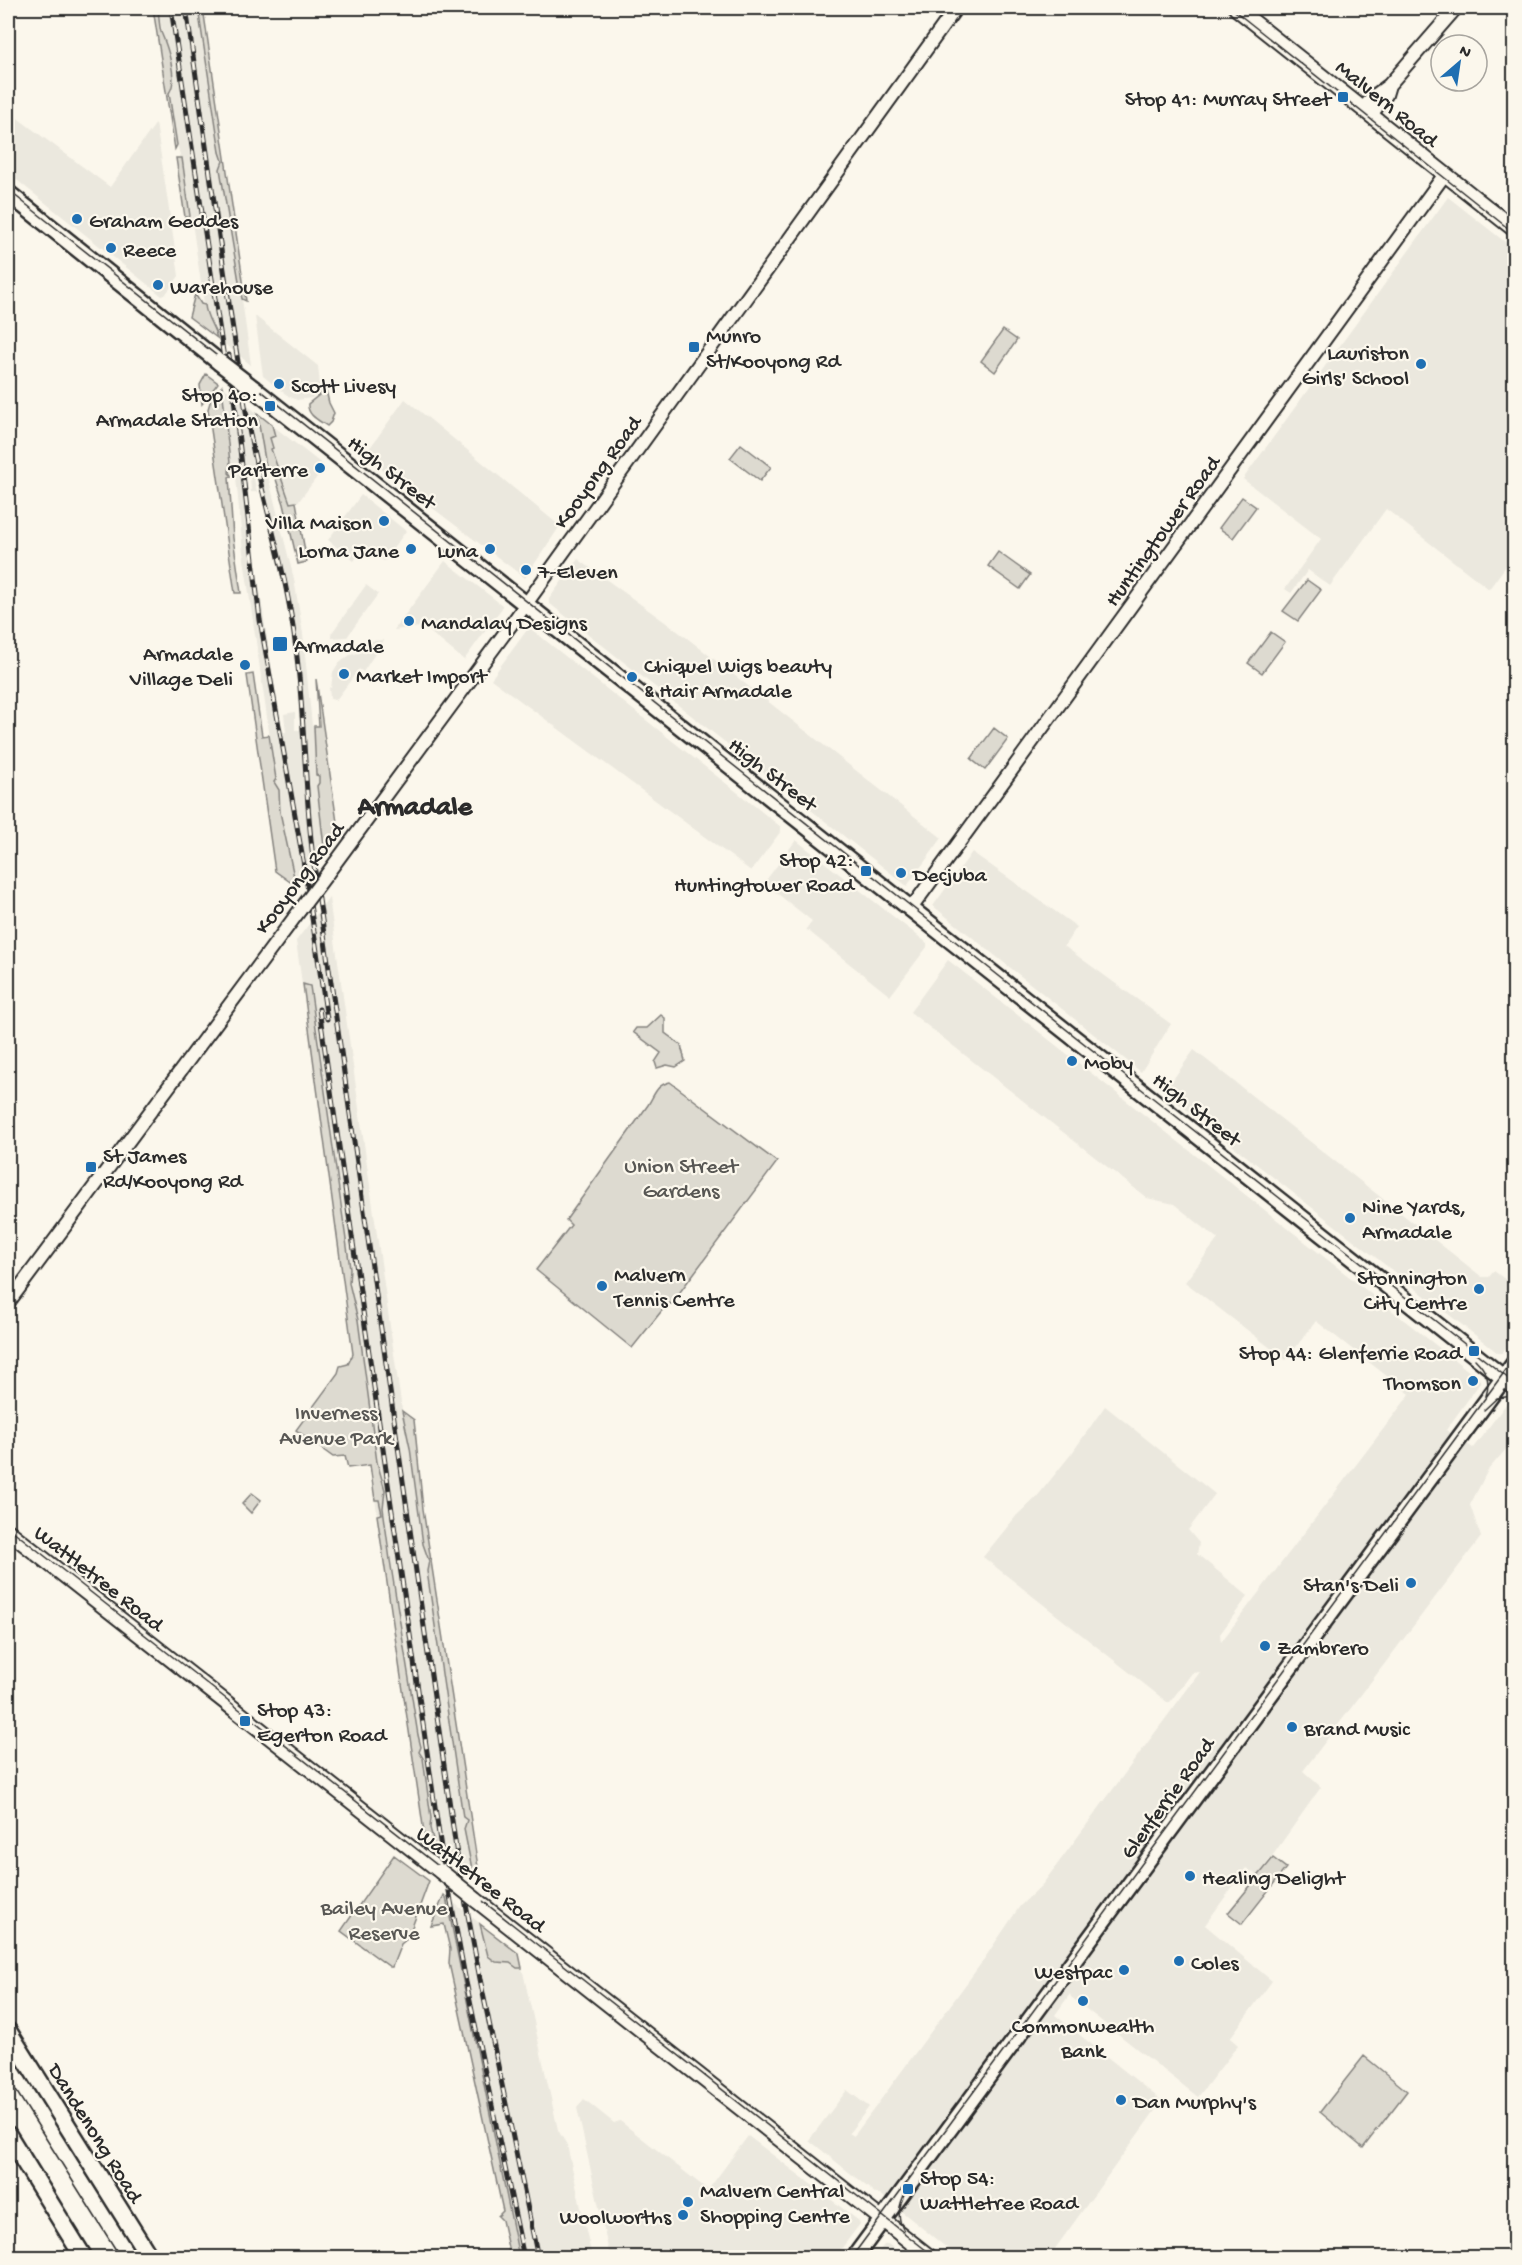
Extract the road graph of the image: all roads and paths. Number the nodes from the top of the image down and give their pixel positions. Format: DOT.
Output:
graph roads {
  1 [pos="956,8"];
  2 [pos="1236,8"];
  3 [pos="1456,8"];
  4 [pos="1367,112"];
  5 [pos="1445,174"];
  6 [pos="8,193"];
  7 [pos="1515,229"];
  8 [pos="525,605"];
  9 [pos="910,910"];
  10 [pos="8,1303"];
  11 [pos="1515,1364"];
  12 [pos="1509,1382"];
  13 [pos="8,1531"];
  14 [pos="8,2031"];
  15 [pos="8,2135"];
  16 [pos="883,2219"];
  17 [pos="84,2258"];
  18 [pos="150,2258"];
  19 [pos="854,2258"];
  20 [pos="932,2258"];
  1 -- 8 [label="street, Kooyong Road"];
  2 -- 4 [label="main road, Malvern Road"];
  3 -- 4 [label="street"];
  4 -- 5 [label="main road, Malvern Road"];
  5 -- 7 [label="main road, Malvern Road"];
  5 -- 9 [label="street, Huntingtower Road"];
  6 -- 8 [label="main road, High Street, bridge"];
  8 -- 9 [label="main road, High Street"];
  8 -- 10 [label="street, Kooyong Road, bridge"];
  9 -- 12 [label="main road, High Street"];
  11 -- 12 [label="main road, Glenferrie Road"];
  12 -- 16 [label="main road, Glenferrie Road"];
  13 -- 16 [label="main road, Wattletree Road, bridge"];
  14 -- 18 [label="highway, Dandenong Road"];
  15 -- 17 [label="highway"];
  16 -- 19 [label="main road, Glenferrie Road"];
  16 -- 20 [label="main road, Wattletree Road"];
}
